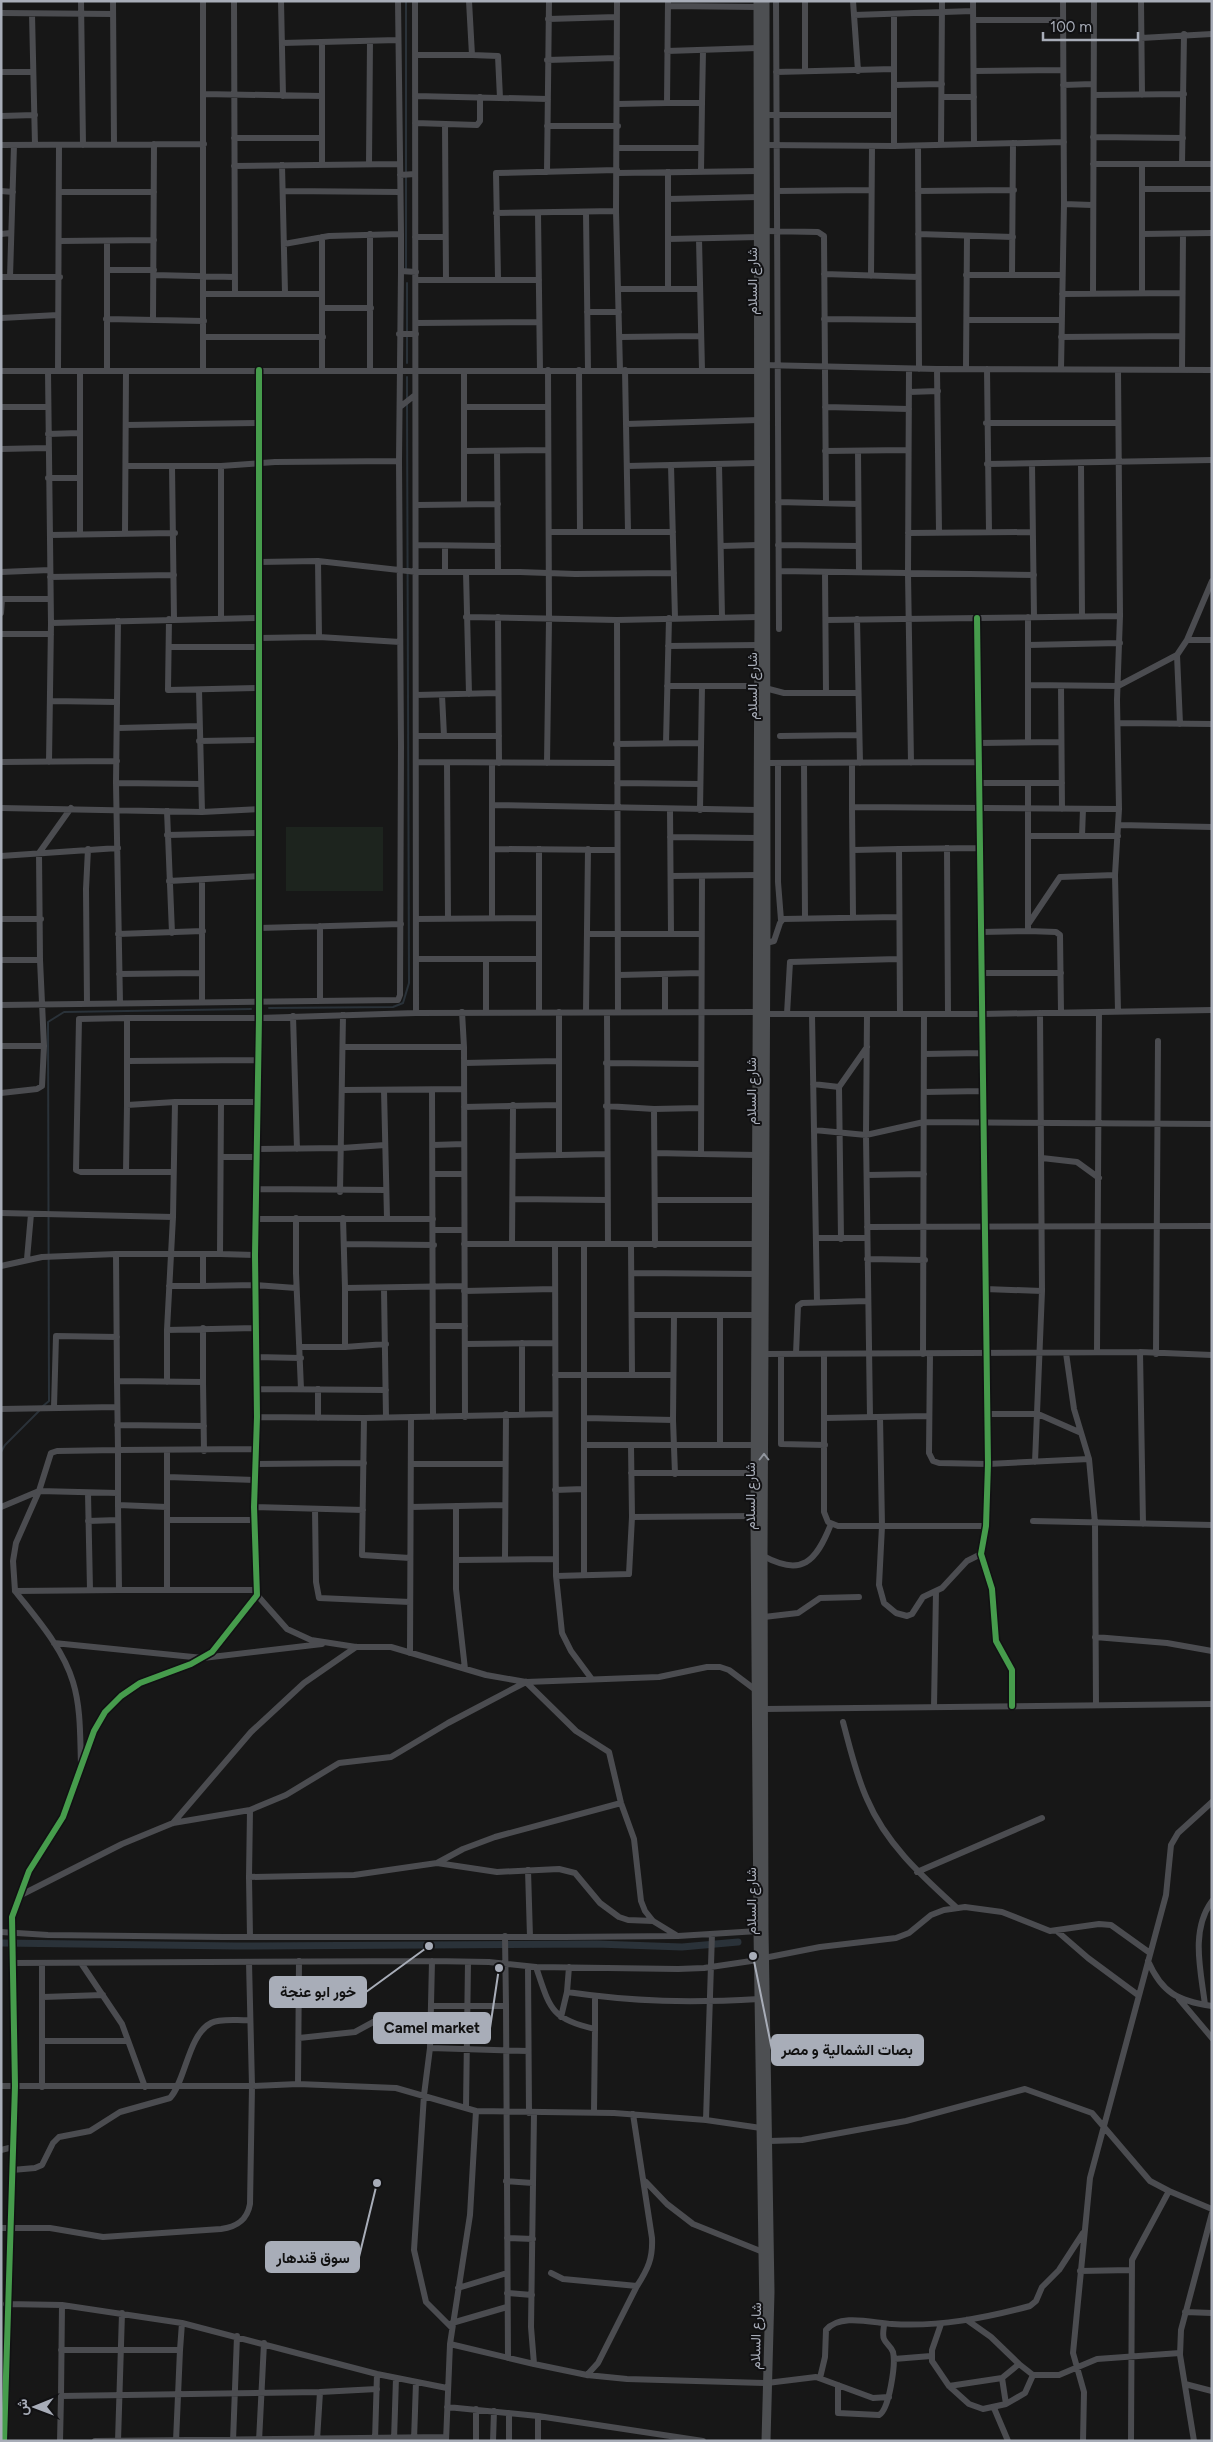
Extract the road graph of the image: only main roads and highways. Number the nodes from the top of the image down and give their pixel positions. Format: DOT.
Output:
graph roads {
  1 [pos="760,3"];
  2 [pos="762,234"];
  3 [pos="762,368"];
  4 [pos="762,687"];
  5 [pos="761,1013"];
  6 [pos="761,1959"];
  7 [pos="767,2382"];
  8 [pos="766,2441"];
  1 -- 2 [label="main road, شارع السلام"];
  1 -- 2 [label="main road, شارع السلام"];
  2 -- 3 [label="main road, شارع السلام"];
  3 -- 4 [label="main road, شارع السلام"];
  3 -- 4 [label="main road, شارع السلام"];
  4 -- 5 [label="main road, شارع السلام"];
  4 -- 5 [label="main road, شارع السلام"];
  6 -- 5 [label="main road, شارع السلام, one-way"];
  5 -- 6 [label="main road, شارع السلام"];
  6 -- 7 [label="main road, شارع السلام"];
  6 -- 7 [label="main road, شارع السلام"];
  7 -- 8 [label="main road"];
}
